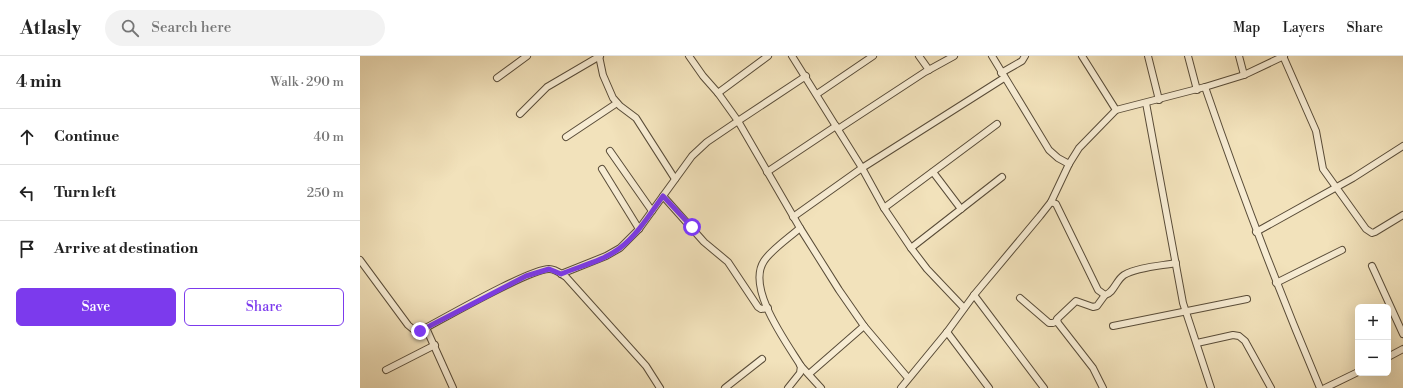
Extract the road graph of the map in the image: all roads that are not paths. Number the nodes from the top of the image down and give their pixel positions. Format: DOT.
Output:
graph roads {
  1 [pos="527,56"];
  2 [pos="600,56"];
  3 [pos="688,56"];
  4 [pos="768,56"];
  5 [pos="792,56"];
  6 [pos="873,56"];
  7 [pos="920,56"];
  8 [pos="954,56"];
  9 [pos="992,56"];
  10 [pos="1025,56"];
  11 [pos="1082,56"];
  12 [pos="1148,56"];
  13 [pos="1188,56"];
  14 [pos="1239,56"];
  15 [pos="1283,56"];
  16 [pos="928,70"];
  17 [pos="1244,74"];
  18 [pos="806,76"];
  19 [pos="1002,76"];
  20 [pos="496,78"];
  21 [pos="1205,88"];
  22 [pos="1197,90"];
  23 [pos="718,93"];
  24 [pos="817,94"];
  25 [pos="1160,100"];
  26 [pos="617,103"];
  27 [pos="1146,104"];
  28 [pos="1116,110"];
  29 [pos="520,114"];
  30 [pos="738,121"];
  31 [pos="997,124"];
  32 [pos="837,127"];
  33 [pos="566,137"];
  34 [pos="1403,146"];
  35 [pos="610,151"];
  36 [pos="1069,164"];
  37 [pos="862,168"];
  38 [pos="602,169"];
  39 [pos="767,172"];
  40 [pos="933,172"];
  41 [pos="1002,177"];
  42 [pos="675,179"];
  43 [pos="1336,188"];
  44 [pos="663,196"];
  45 [pos="1051,202"];
  46 [pos="884,208"];
  47 [pos="961,209"];
  48 [pos="652,211"];
  49 [pos="1403,215"];
  50 [pos="793,217"];
  51 [pos="800,228"];
  52 [pos="639,229"];
  53 [pos="1256,232"];
  54 [pos="911,248"];
  55 [pos="1342,250"];
  56 [pos="360,260"];
  57 [pos="1176,263"];
  58 [pos="1372,266"];
  59 [pos="561,274"];
  60 [pos="1276,283"];
  61 [pos="974,295"];
  62 [pos="1105,295"];
  63 [pos="1020,298"];
  64 [pos="1247,299"];
  65 [pos="768,308"];
  66 [pos="964,308"];
  67 [pos="1186,311"];
  68 [pos="1057,321"];
  69 [pos="864,326"];
  70 [pos="1113,326"];
  71 [pos="426,328"];
  72 [pos="947,332"];
  73 [pos="1403,334"];
  74 [pos="1197,343"];
  75 [pos="435,344"];
  76 [pos="1403,349"];
  77 [pos="1391,356"];
  78 [pos="762,359"];
  79 [pos="800,365"];
  80 [pos="386,370"];
  81 [pos="1355,373"];
  82 [pos="808,374"];
  83 [pos="908,378"];
  84 [pos="904,387"];
  85 [pos="453,388"];
  86 [pos="660,388"];
  87 [pos="725,388"];
  88 [pos="788,388"];
  89 [pos="821,388"];
  90 [pos="989,388"];
  91 [pos="1044,388"];
  92 [pos="1103,388"];
  93 [pos="1211,388"];
  94 [pos="1271,388"];
  95 [pos="1320,388"];
  96 [pos="1325,388"];
  1 -- 20 [label="street"];
  2 -- 26 [label="street"];
  2 -- 29 [label="street"];
  3 -- 23 [label="street"];
  4 -- 23 [label="street"];
  5 -- 18 [label="street"];
  6 -- 24 [label="street"];
  7 -- 16 [label="street"];
  8 -- 16 [label="street"];
  9 -- 19 [label="street"];
  10 -- 19 [label="street"];
  11 -- 28 [label="street"];
  12 -- 25 [label="street"];
  13 -- 22 [label="street"];
  14 -- 17 [label="street"];
  15 -- 17 [label="street"];
  15 -- 43 [label="street"];
  16 -- 32 [label="street"];
  17 -- 21 [label="street"];
  18 -- 24 [label="street"];
  18 -- 30 [label="street"];
  19 -- 36 [label="street"];
  19 -- 37 [label="street"];
  21 -- 22 [label="street"];
  21 -- 53 [label="street"];
  22 -- 25 [label="street"];
  23 -- 30 [label="street"];
  24 -- 32 [label="street"];
  25 -- 27 [label="street"];
  26 -- 33 [label="street"];
  26 -- 42 [label="street"];
  27 -- 28 [label="street"];
  27 -- 57 [label="street"];
  28 -- 36 [label="street"];
  30 -- 39 [label="street"];
  30 -- 42 [label="street"];
  31 -- 40 [label="street"];
  32 -- 37 [label="street"];
  32 -- 39 [label="street"];
  34 -- 43 [label="street"];
  35 -- 48 [label="street"];
  36 -- 45 [label="street"];
  37 -- 46 [label="street"];
  37 -- 50 [label="street"];
  38 -- 52 [label="street"];
  39 -- 50 [label="street"];
  40 -- 46 [label="street"];
  40 -- 47 [label="street"];
  41 -- 47 [label="street"];
  42 -- 44 [label="street"];
  43 -- 49 [label="street"];
  43 -- 53 [label="street"];
  44 -- 48 [label="street"];
  44 -- 65 [label="street"];
  45 -- 61 [label="street"];
  45 -- 62 [label="street"];
  46 -- 54 [label="street"];
  47 -- 54 [label="street"];
  48 -- 52 [label="street"];
  50 -- 51 [label="street"];
  51 -- 65 [label="street"];
  51 -- 69 [label="street"];
  52 -- 59 [label="street"];
  53 -- 60 [label="street"];
  54 -- 66 [label="street"];
  55 -- 60 [label="street"];
  56 -- 71 [label="street"];
  57 -- 62 [label="street"];
  57 -- 67 [label="street"];
  58 -- 73 [label="street"];
  59 -- 71 [label="street"];
  59 -- 86 [label="street"];
  60 -- 95 [label="street"];
  61 -- 66 [label="street"];
  61 -- 91 [label="street"];
  62 -- 68 [label="street"];
  63 -- 68 [label="street"];
  64 -- 67 [label="street"];
  65 -- 79 [label="street"];
  66 -- 72 [label="street"];
  67 -- 70 [label="street"];
  67 -- 74 [label="street"];
  68 -- 92 [label="street"];
  69 -- 82 [label="street"];
  69 -- 83 [label="street"];
  71 -- 75 [label="street"];
  72 -- 83 [label="street"];
  72 -- 90 [label="street"];
  74 -- 93 [label="street"];
  74 -- 94 [label="street"];
  75 -- 80 [label="street"];
  75 -- 85 [label="street"];
  76 -- 77 [label="street"];
  78 -- 87 [label="street"];
  79 -- 82 [label="street"];
  79 -- 88 [label="street"];
  81 -- 96 [label="street"];
  82 -- 89 [label="street"];
  83 -- 84 [label="street"];
}
